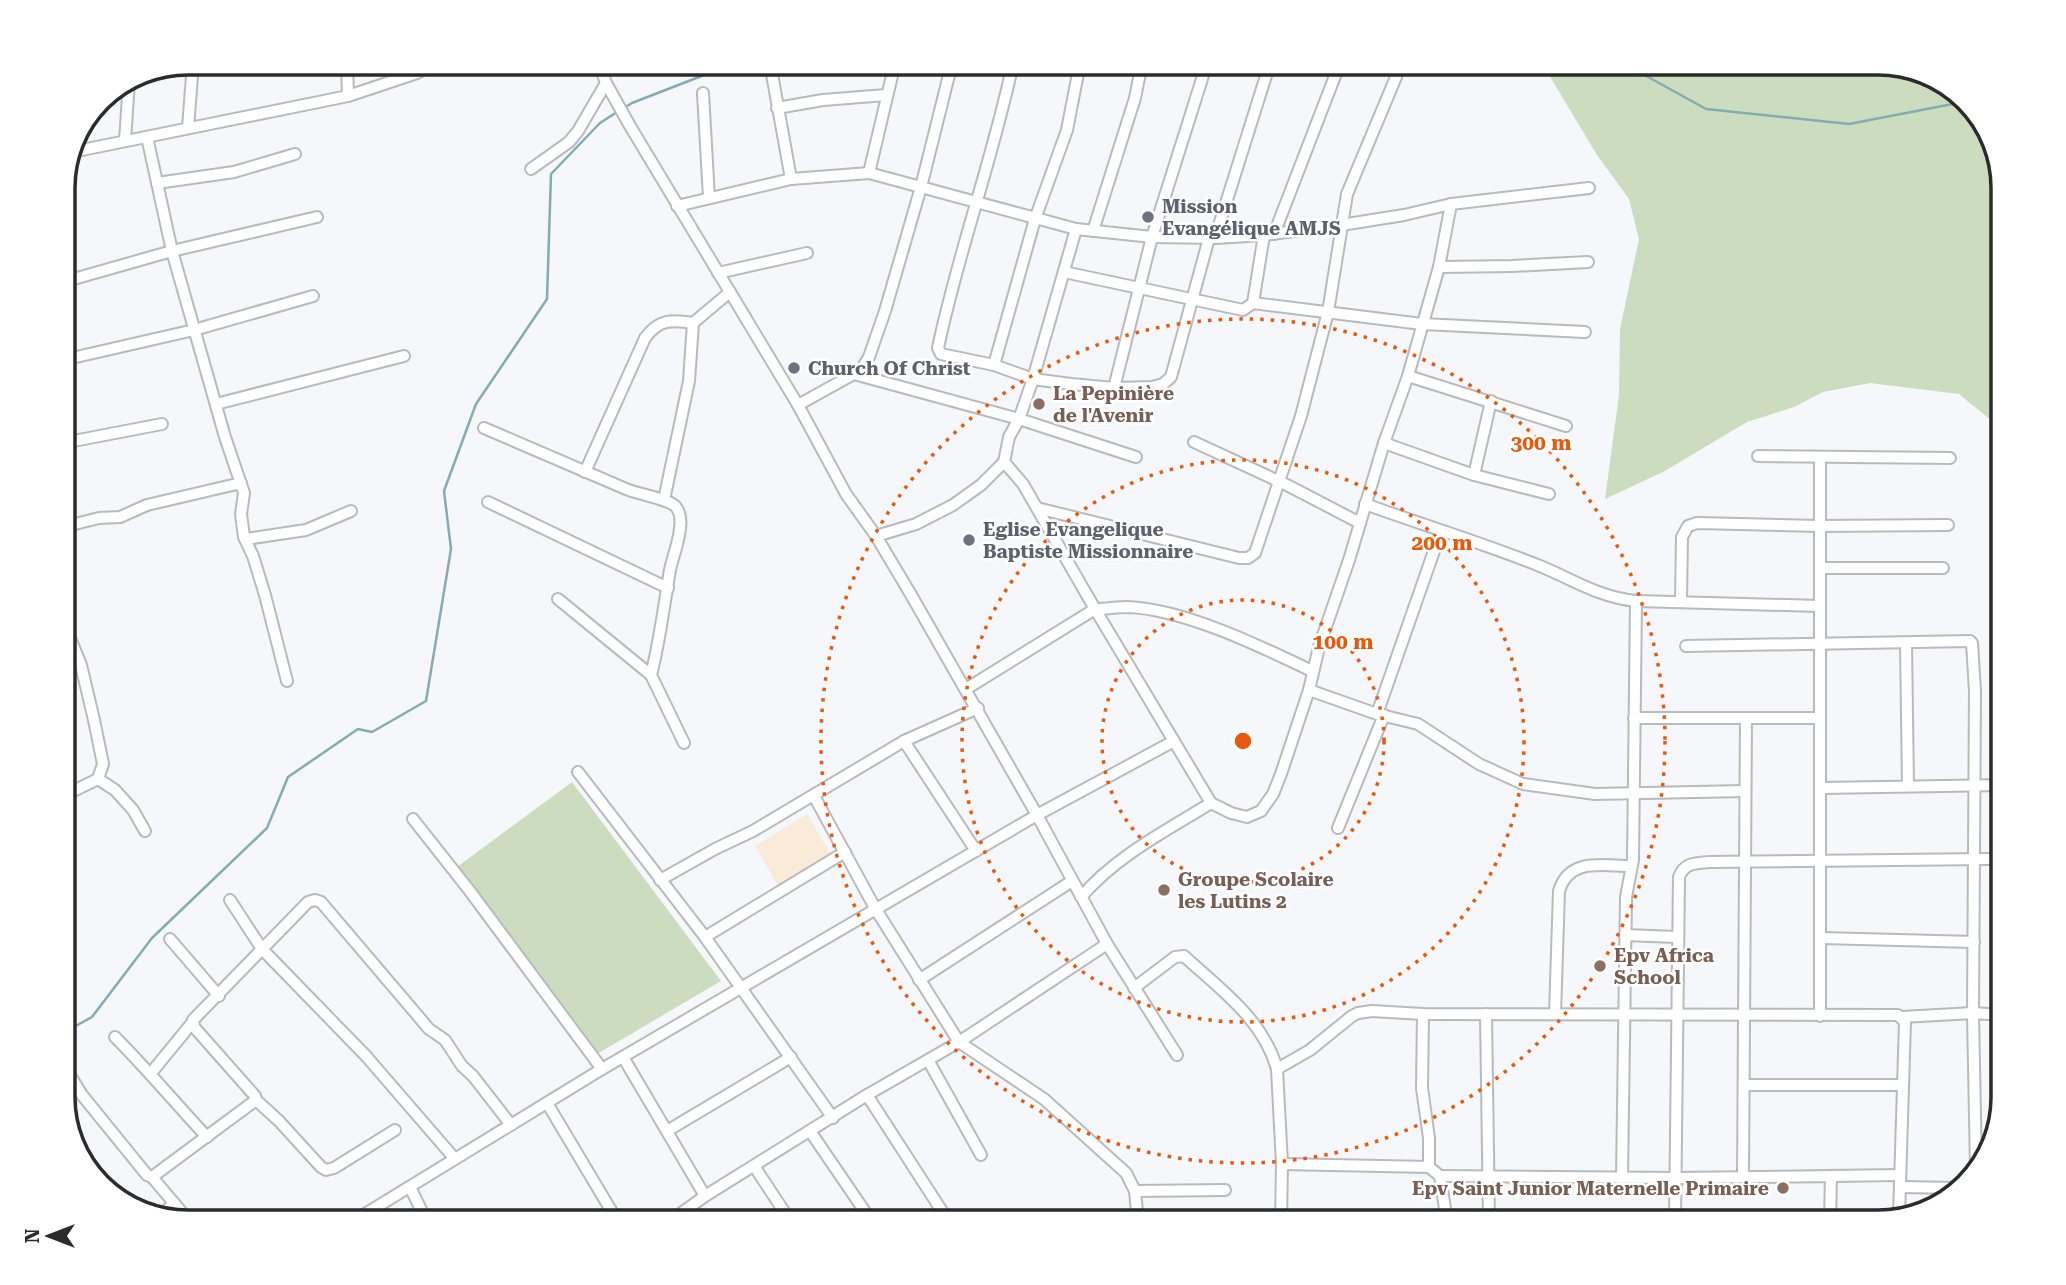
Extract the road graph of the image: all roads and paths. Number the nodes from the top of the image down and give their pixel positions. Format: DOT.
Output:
graph roads {
  1 [pos="192,75"];
  2 [pos="347,75"];
  3 [pos="411,75"];
  4 [pos="603,75"];
  5 [pos="772,75"];
  6 [pos="892,75"];
  7 [pos="949,75"];
  8 [pos="1010,75"];
  9 [pos="1078,75"];
  10 [pos="1140,75"];
  11 [pos="1204,75"];
  12 [pos="1266,75"];
  13 [pos="1335,75"];
  14 [pos="1396,77"];
  15 [pos="606,83"];
  16 [pos="127,93"];
  17 [pos="703,93"];
  18 [pos="886,95"];
  19 [pos="348,96"];
  20 [pos="777,108"];
  21 [pos="188,128"];
  22 [pos="147,136"];
  23 [pos="125,141"];
  24 [pos="82,150"];
  25 [pos="295,154"];
  26 [pos="531,169"];
  27 [pos="869,173"];
  28 [pos="791,179"];
  29 [pos="157,183"];
  30 [pos="921,187"];
  31 [pos="1589,188"];
  32 [pos="709,198"];
  33 [pos="975,203"];
  34 [pos="1451,204"];
  35 [pos="677,206"];
  36 [pos="317,217"];
  37 [pos="1035,219"];
  38 [pos="1341,225"];
  39 [pos="1076,229"];
  40 [pos="1093,231"];
  41 [pos="1269,234"];
  42 [pos="1152,237"];
  43 [pos="1212,238"];
  44 [pos="172,251"];
  45 [pos="807,253"];
  46 [pos="1588,262"];
  47 [pos="1439,267"];
  48 [pos="1063,272"];
  49 [pos="718,273"];
  50 [pos="75,279"];
  51 [pos="1139,288"];
  52 [pos="730,292"];
  53 [pos="313,296"];
  54 [pos="1193,301"];
  55 [pos="1253,303"];
  56 [pos="1328,312"];
  57 [pos="693,323"];
  58 [pos="1422,324"];
  59 [pos="194,330"];
  60 [pos="1585,332"];
  61 [pos="404,356"];
  62 [pos="75,357"];
  63 [pos="994,365"];
  64 [pos="854,374"];
  65 [pos="1408,376"];
  66 [pos="1033,379"];
  67 [pos="1114,388"];
  68 [pos="1491,401"];
  69 [pos="216,404"];
  70 [pos="798,405"];
  71 [pos="1019,419"];
  72 [pos="162,424"];
  73 [pos="1566,426"];
  74 [pos="484,428"];
  75 [pos="75,441"];
  76 [pos="1194,442"];
  77 [pos="1384,443"];
  78 [pos="1758,456"];
  79 [pos="1136,457"];
  80 [pos="1820,457"];
  81 [pos="1950,457"];
  82 [pos="1004,462"];
  83 [pos="585,472"];
  84 [pos="1474,475"];
  85 [pos="1278,481"];
  86 [pos="241,483"];
  87 [pos="1549,494"];
  88 [pos="664,500"];
  89 [pos="488,502"];
  90 [pos="1365,505"];
  91 [pos="1037,508"];
  92 [pos="351,511"];
  93 [pos="1360,523"];
  94 [pos="75,524"];
  95 [pos="1948,525"];
  96 [pos="1820,526"];
  97 [pos="1441,531"];
  98 [pos="876,536"];
  99 [pos="246,539"];
  100 [pos="1820,568"];
  101 [pos="1943,568"];
  102 [pos="668,588"];
  103 [pos="558,599"];
  104 [pos="1636,601"];
  105 [pos="1681,601"];
  106 [pos="1820,606"];
  107 [pos="1095,609"];
  108 [pos="1906,643"];
  109 [pos="1820,645"];
  110 [pos="1686,646"];
  111 [pos="75,659"];
  112 [pos="1312,671"];
  113 [pos="651,676"];
  114 [pos="287,681"];
  115 [pos="966,689"];
  116 [pos="1309,690"];
  117 [pos="978,709"];
  118 [pos="1381,714"];
  119 [pos="1634,718"];
  120 [pos="1746,718"];
  121 [pos="1820,718"];
  122 [pos="904,741"];
  123 [pos="1174,741"];
  124 [pos="684,743"];
  125 [pos="578,772"];
  126 [pos="98,779"];
  127 [pos="1991,785"];
  128 [pos="1908,786"];
  129 [pos="1975,786"];
  130 [pos="1821,788"];
  131 [pos="75,790"];
  132 [pos="1745,791"];
  133 [pos="1634,793"];
  134 [pos="814,796"];
  135 [pos="1211,803"];
  136 [pos="1037,815"];
  137 [pos="413,819"];
  138 [pos="1338,828"];
  139 [pos="145,831"];
  140 [pos="976,851"];
  141 [pos="845,852"];
  142 [pos="1974,859"];
  143 [pos="1989,859"];
  144 [pos="1746,862"];
  145 [pos="1821,862"];
  146 [pos="1631,866"];
  147 [pos="660,880"];
  148 [pos="1072,881"];
  149 [pos="1081,897"];
  150 [pos="230,900"];
  151 [pos="875,908"];
  152 [pos="1625,935"];
  153 [pos="705,937"];
  154 [pos="1677,937"];
  155 [pos="1821,938"];
  156 [pos="170,939"];
  157 [pos="1974,942"];
  158 [pos="1107,944"];
  159 [pos="262,949"];
  160 [pos="919,980"];
  161 [pos="743,988"];
  162 [pos="1135,988"];
  163 [pos="219,996"];
  164 [pos="1973,1013"];
  165 [pos="1423,1014"];
  166 [pos="1486,1014"];
  167 [pos="1556,1014"];
  168 [pos="1624,1014"];
  169 [pos="1679,1014"];
  170 [pos="1991,1014"];
  171 [pos="1745,1016"];
  172 [pos="1820,1016"];
  173 [pos="1902,1017"];
  174 [pos="192,1023"];
  175 [pos="115,1037"];
  176 [pos="959,1042"];
  177 [pos="1177,1055"];
  178 [pos="623,1057"];
  179 [pos="791,1057"];
  180 [pos="928,1060"];
  181 [pos="602,1069"];
  182 [pos="1277,1069"];
  183 [pos="151,1073"];
  184 [pos="75,1084"];
  185 [pos="1903,1085"];
  186 [pos="1744,1086"];
  187 [pos="867,1096"];
  188 [pos="256,1100"];
  189 [pos="547,1103"];
  190 [pos="832,1118"];
  191 [pos="511,1125"];
  192 [pos="395,1130"];
  193 [pos="667,1131"];
  194 [pos="810,1131"];
  195 [pos="206,1138"];
  196 [pos="1976,1153"];
  197 [pos="981,1155"];
  198 [pos="455,1159"];
  199 [pos="1282,1164"];
  200 [pos="754,1166"];
  201 [pos="1429,1167"];
  202 [pos="1440,1176"];
  203 [pos="1743,1176"];
  204 [pos="1831,1176"];
  205 [pos="152,1177"];
  206 [pos="1489,1177"];
  207 [pos="1622,1178"];
  208 [pos="1675,1178"];
  209 [pos="1900,1181"];
  210 [pos="410,1187"];
  211 [pos="1945,1187"];
  212 [pos="1225,1190"];
  213 [pos="1135,1191"];
  214 [pos="705,1196"];
  215 [pos="174,1203"];
  216 [pos="169,1208"];
  217 [pos="1899,1208"];
  218 [pos="179,1209"];
  219 [pos="372,1210"];
  220 [pos="421,1210"];
  221 [pos="611,1210"];
  222 [pos="686,1210"];
  223 [pos="783,1210"];
  224 [pos="864,1210"];
  225 [pos="941,1210"];
  226 [pos="1137,1210"];
  227 [pos="1281,1210"];
  228 [pos="1445,1210"];
  229 [pos="1489,1210"];
  230 [pos="1675,1210"];
  231 [pos="1830,1210"];
  1 -- 21 [label="street"];
  2 -- 19 [label="street"];
  3 -- 19 [label="street"];
  4 -- 15 [label="street"];
  5 -- 20 [label="street"];
  6 -- 18 [label="street"];
  7 -- 30 [label="street"];
  8 -- 33 [label="street"];
  9 -- 37 [label="street"];
  10 -- 40 [label="street"];
  11 -- 42 [label="street"];
  12 -- 43 [label="street"];
  13 -- 41 [label="street"];
  14 -- 38 [label="street"];
  15 -- 26 [label="street"];
  15 -- 35 [label="street"];
  16 -- 23 [label="street"];
  17 -- 32 [label="street"];
  18 -- 20 [label="street"];
  18 -- 27 [label="street"];
  19 -- 21 [label="street"];
  20 -- 28 [label="street"];
  21 -- 22 [label="street"];
  22 -- 23 [label="street"];
  22 -- 29 [label="street"];
  23 -- 24 [label="street"];
  25 -- 29 [label="street"];
  27 -- 28 [label="street"];
  27 -- 30 [label="street"];
  28 -- 32 [label="street"];
  29 -- 44 [label="street"];
  30 -- 33 [label="street"];
  30 -- 64 [label="street"];
  31 -- 34 [label="street"];
  32 -- 35 [label="street"];
  33 -- 37 [label="street"];
  33 -- 63 [label="street"];
  34 -- 38 [label="street"];
  34 -- 47 [label="street"];
  35 -- 49 [label="street"];
  36 -- 44 [label="street"];
  37 -- 39 [label="street"];
  37 -- 63 [label="street"];
  38 -- 41 [label="street"];
  38 -- 56 [label="street"];
  39 -- 40 [label="street"];
  39 -- 48 [label="street"];
  40 -- 42 [label="street"];
  41 -- 43 [label="street"];
  41 -- 55 [label="street"];
  42 -- 43 [label="street"];
  42 -- 51 [label="street"];
  43 -- 54 [label="street"];
  44 -- 50 [label="street"];
  44 -- 59 [label="street"];
  45 -- 49 [label="street"];
  46 -- 47 [label="street"];
  47 -- 58 [label="street"];
  48 -- 51 [label="street"];
  48 -- 66 [label="street"];
  49 -- 52 [label="street"];
  51 -- 54 [label="street"];
  51 -- 67 [label="street"];
  52 -- 57 [label="street"];
  52 -- 70 [label="street"];
  53 -- 59 [label="street"];
  54 -- 55 [label="street"];
  54 -- 67 [label="street"];
  55 -- 56 [label="street"];
  56 -- 58 [label="street"];
  56 -- 85 [label="street"];
  57 -- 83 [label="street"];
  57 -- 88 [label="street"];
  58 -- 60 [label="street"];
  58 -- 65 [label="street"];
  59 -- 62 [label="street"];
  59 -- 69 [label="street"];
  61 -- 69 [label="street"];
  63 -- 66 [label="street"];
  64 -- 70 [label="street"];
  64 -- 71 [label="street"];
  65 -- 68 [label="street"];
  65 -- 77 [label="street"];
  66 -- 67 [label="street"];
  66 -- 71 [label="street"];
  68 -- 73 [label="street"];
  68 -- 84 [label="street"];
  69 -- 86 [label="street"];
  70 -- 98 [label="street"];
  71 -- 79 [label="street"];
  71 -- 82 [label="street"];
  72 -- 75 [label="street"];
  74 -- 83 [label="street"];
  76 -- 85 [label="street"];
  77 -- 84 [label="street"];
  77 -- 90 [label="street"];
  78 -- 80 [label="street"];
  80 -- 81 [label="street"];
  80 -- 96 [label="street"];
  82 -- 91 [label="street"];
  82 -- 98 [label="street"];
  83 -- 88 [label="street"];
  84 -- 87 [label="street"];
  85 -- 91 [label="street"];
  85 -- 93 [label="street"];
  86 -- 94 [label="street"];
  86 -- 99 [label="street"];
  88 -- 102 [label="street"];
  89 -- 102 [label="street"];
  90 -- 93 [label="street"];
  90 -- 97 [label="street"];
  91 -- 107 [label="street"];
  92 -- 99 [label="street"];
  93 -- 112 [label="street"];
  95 -- 96 [label="street"];
  96 -- 100 [label="street"];
  96 -- 105 [label="street"];
  97 -- 104 [label="street"];
  97 -- 118 [label="street"];
  98 -- 115 [label="street"];
  99 -- 114 [label="street"];
  100 -- 101 [label="street"];
  100 -- 106 [label="street"];
  102 -- 113 [label="street"];
  103 -- 113 [label="street"];
  104 -- 105 [label="street"];
  104 -- 119 [label="street"];
  105 -- 106 [label="street"];
  106 -- 109 [label="street"];
  107 -- 112 [label="street"];
  107 -- 115 [label="street"];
  107 -- 123 [label="street"];
  108 -- 109 [label="street"];
  108 -- 128 [label="street"];
  108 -- 129 [label="street"];
  109 -- 110 [label="street"];
  109 -- 121 [label="street"];
  111 -- 126 [label="street"];
  112 -- 116 [label="street"];
  113 -- 124 [label="street"];
  115 -- 117 [label="street"];
  116 -- 118 [label="street"];
  116 -- 135 [label="street"];
  117 -- 122 [label="street"];
  117 -- 136 [label="street"];
  118 -- 133 [label="street"];
  118 -- 138 [label="street"];
  119 -- 120 [label="street"];
  119 -- 133 [label="street"];
  120 -- 121 [label="street"];
  120 -- 132 [label="street"];
  121 -- 130 [label="street"];
  122 -- 134 [label="street"];
  122 -- 140 [label="street"];
  123 -- 135 [label="street"];
  123 -- 136 [label="street"];
  125 -- 147 [label="street"];
  126 -- 131 [label="street"];
  126 -- 139 [label="street"];
  127 -- 129 [label="street"];
  128 -- 129 [label="street"];
  128 -- 130 [label="street"];
  129 -- 142 [label="street"];
  130 -- 145 [label="street"];
  132 -- 133 [label="street"];
  132 -- 144 [label="street"];
  133 -- 146 [label="street"];
  134 -- 141 [label="street"];
  134 -- 147 [label="street"];
  135 -- 149 [label="street"];
  136 -- 140 [label="street"];
  136 -- 148 [label="street"];
  137 -- 181 [label="street"];
  140 -- 151 [label="street"];
  141 -- 151 [label="street"];
  141 -- 153 [label="street"];
  142 -- 143 [label="street"];
  142 -- 145 [label="street"];
  142 -- 157 [label="street"];
  144 -- 145 [label="street"];
  144 -- 154 [label="street"];
  144 -- 171 [label="street"];
  145 -- 155 [label="street"];
  146 -- 152 [label="street"];
  146 -- 167 [label="street"];
  147 -- 153 [label="street"];
  148 -- 149 [label="street"];
  148 -- 160 [label="street"];
  149 -- 158 [label="street"];
  150 -- 159 [label="street"];
  151 -- 160 [label="street"];
  151 -- 161 [label="street"];
  152 -- 154 [label="street"];
  152 -- 168 [label="street"];
  153 -- 161 [label="street"];
  154 -- 169 [label="street"];
  155 -- 157 [label="street"];
  155 -- 172 [label="street"];
  156 -- 163 [label="street"];
  157 -- 164 [label="street"];
  158 -- 162 [label="street"];
  158 -- 176 [label="street"];
  159 -- 163 [label="street"];
  159 -- 191 [label="street"];
  159 -- 198 [label="street"];
  160 -- 176 [label="street"];
  161 -- 178 [label="street"];
  161 -- 179 [label="street"];
  162 -- 177 [label="street"];
  162 -- 182 [label="street"];
  163 -- 174 [label="street"];
  164 -- 170 [label="street"];
  164 -- 173 [label="street"];
  164 -- 196 [label="street"];
  165 -- 166 [label="street"];
  165 -- 182 [label="street"];
  165 -- 201 [label="street"];
  166 -- 167 [label="street"];
  166 -- 206 [label="street"];
  167 -- 168 [label="street"];
  168 -- 169 [label="street"];
  168 -- 207 [label="street"];
  169 -- 171 [label="street"];
  169 -- 208 [label="street"];
  171 -- 172 [label="street"];
  171 -- 186 [label="street"];
  172 -- 173 [label="street"];
  173 -- 185 [label="street"];
  174 -- 183 [label="street"];
  174 -- 188 [label="street"];
  175 -- 183 [label="street"];
  176 -- 180 [label="street"];
  176 -- 213 [label="street"];
  178 -- 181 [label="street"];
  178 -- 193 [label="street"];
  179 -- 190 [label="street"];
  179 -- 193 [label="street"];
  180 -- 187 [label="street"];
  180 -- 197 [label="street"];
  181 -- 189 [label="street"];
  182 -- 199 [label="street"];
  183 -- 195 [label="street"];
  184 -- 205 [label="street"];
  185 -- 186 [label="street"];
  185 -- 209 [label="street"];
  186 -- 203 [label="street"];
  187 -- 190 [label="street"];
  187 -- 225 [label="street"];
  188 -- 192 [label="street"];
  188 -- 195 [label="street"];
  189 -- 191 [label="street"];
  189 -- 221 [label="street"];
  190 -- 194 [label="street"];
  191 -- 198 [label="street"];
  193 -- 214 [label="street"];
  194 -- 200 [label="street"];
  194 -- 224 [label="street"];
  195 -- 205 [label="street"];
  198 -- 210 [label="street"];
  199 -- 201 [label="street"];
  199 -- 227 [label="street"];
  200 -- 214 [label="street"];
  200 -- 223 [label="street"];
  201 -- 202 [label="street"];
  202 -- 206 [label="street"];
  202 -- 228 [label="street"];
  203 -- 204 [label="street"];
  203 -- 208 [label="street"];
  204 -- 209 [label="street"];
  204 -- 231 [label="street"];
  205 -- 215 [label="street"];
  206 -- 207 [label="street"];
  206 -- 229 [label="street"];
  207 -- 208 [label="street"];
  208 -- 230 [label="street"];
  209 -- 211 [label="street"];
  209 -- 217 [label="street"];
  210 -- 219 [label="street"];
  210 -- 220 [label="street"];
  212 -- 213 [label="street"];
  213 -- 226 [label="street"];
  214 -- 222 [label="street"];
  215 -- 216 [label="street"];
  215 -- 218 [label="street"];
}
